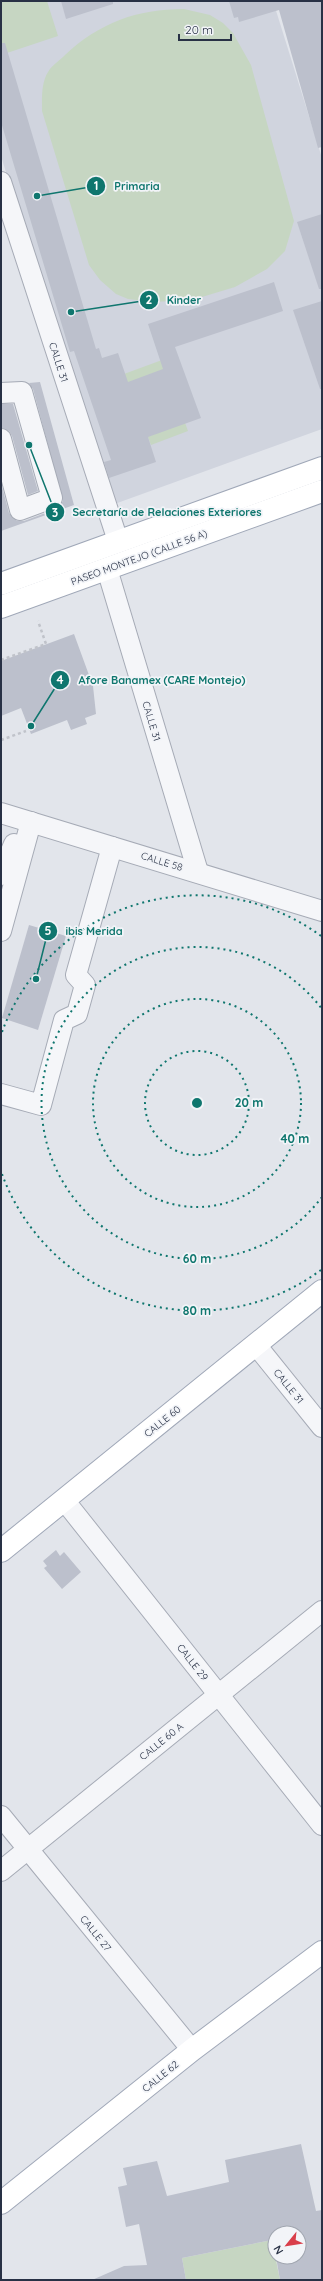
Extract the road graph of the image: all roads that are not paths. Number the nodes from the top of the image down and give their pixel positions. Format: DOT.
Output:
graph roads {
  1 [pos="1,182"];
  2 [pos="1,393"];
  3 [pos="1,439"];
  4 [pos="322,468"];
  5 [pos="322,491"];
  6 [pos="118,542"];
  7 [pos="107,569"];
  8 [pos="1,584"];
  9 [pos="1,607"];
  10 [pos="1,813"];
  11 [pos="27,821"];
  12 [pos="112,847"];
  13 [pos="198,872"];
  14 [pos="1,875"];
  15 [pos="322,911"];
  16 [pos="1,931"];
  17 [pos="1,1094"];
  18 [pos="322,1291"];
  19 [pos="256,1345"];
  20 [pos="322,1426"];
  21 [pos="64,1500"];
  22 [pos="1,1551"];
  23 [pos="322,1611"];
  24 [pos="219,1694"];
  25 [pos="1,1816"];
  26 [pos="322,1825"];
  27 [pos="28,1849"];
  28 [pos="1,1871"];
  29 [pos="322,1952"];
  30 [pos="192,2050"];
  31 [pos="1,2203"];
  1 -- 6 [label="street, CALLE 31"];
  2 -- 3 [label="street"];
  4 -- 6 [label="main road"];
  5 -- 7 [label="main road, PASEO MONTEJO (CALLE 56 A)"];
  6 -- 8 [label="main road"];
  7 -- 9 [label="main road, PASEO MONTEJO (CALLE 56 A)"];
  7 -- 13 [label="street, CALLE 31"];
  10 -- 11 [label="street, CALLE 58"];
  11 -- 12 [label="street, CALLE 58"];
  11 -- 14 [label="street"];
  11 -- 16 [label="street"];
  12 -- 13 [label="street, CALLE 58"];
  12 -- 17 [label="street"];
  13 -- 15 [label="street, CALLE 58"];
  18 -- 19 [label="main road, CALLE 60"];
  19 -- 20 [label="street, CALLE 31"];
  19 -- 21 [label="main road, CALLE 60"];
  21 -- 22 [label="main road, CALLE 60"];
  21 -- 24 [label="street, CALLE 29"];
  23 -- 24 [label="street, CALLE 60 A"];
  24 -- 26 [label="street, CALLE 29"];
  24 -- 27 [label="street, CALLE 60 A"];
  25 -- 27 [label="street, CALLE 27"];
  27 -- 28 [label="street, CALLE 60 A"];
  27 -- 30 [label="street, CALLE 27"];
  29 -- 30 [label="main road, CALLE 62"];
  30 -- 31 [label="main road, CALLE 62"];
}
